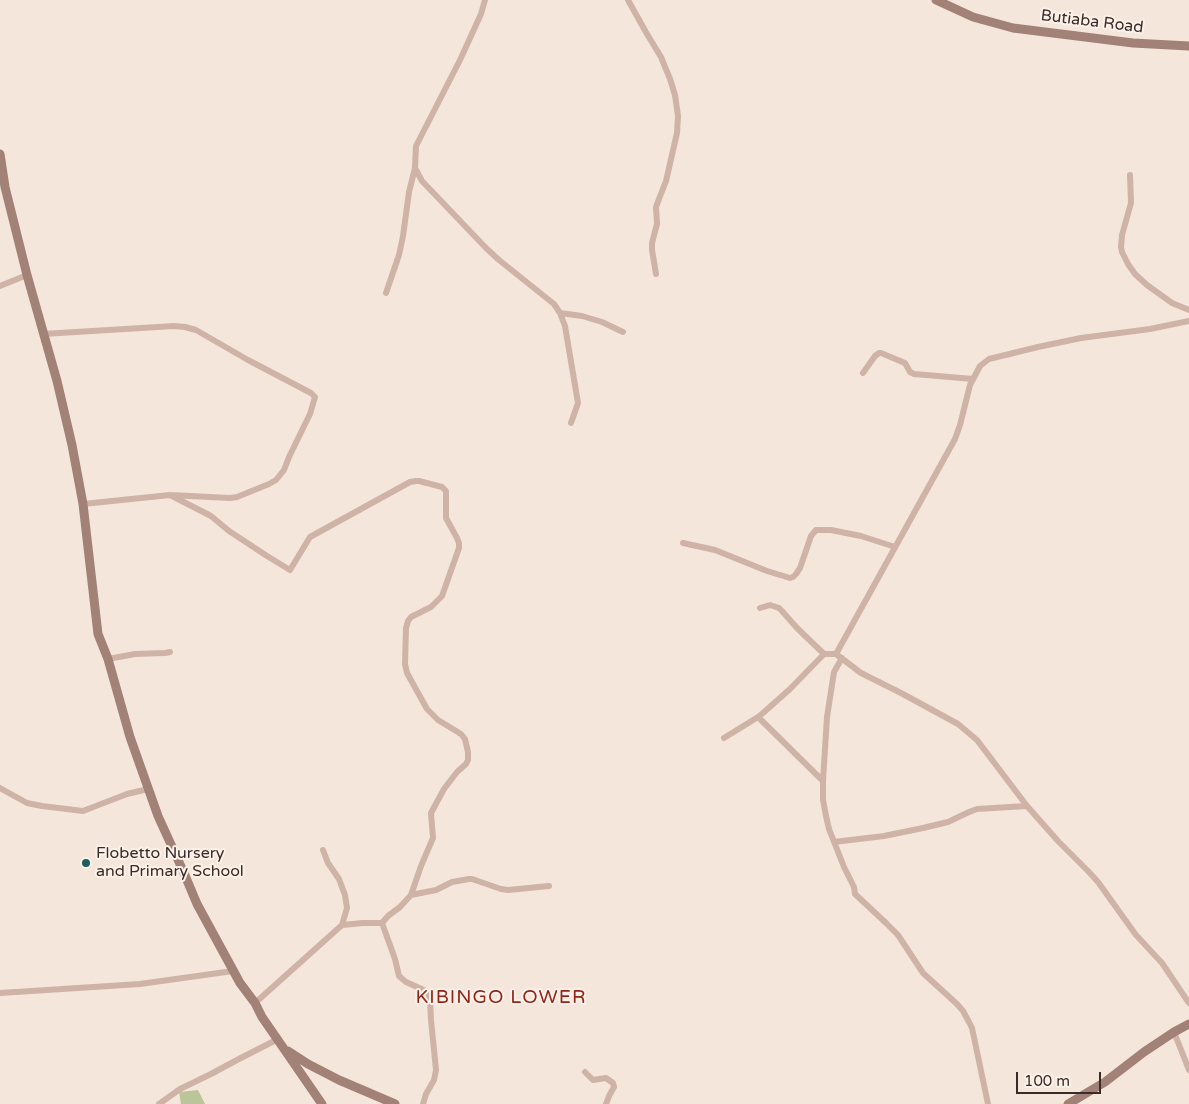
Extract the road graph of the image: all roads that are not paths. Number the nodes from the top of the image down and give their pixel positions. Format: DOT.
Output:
graph roads {
  1 [pos="485,0"];
  2 [pos="628,0"];
  3 [pos="936,0"];
  4 [pos="1189,46"];
  5 [pos="0,154"];
  6 [pos="415,168"];
  7 [pos="1130,175"];
  8 [pos="656,274"];
  9 [pos="27,275"];
  10 [pos="0,286"];
  11 [pos="386,293"];
  12 [pos="1189,310"];
  13 [pos="560,314"];
  14 [pos="1189,321"];
  15 [pos="623,332"];
  16 [pos="44,334"];
  17 [pos="862,373"];
  18 [pos="973,379"];
  19 [pos="572,423"];
  20 [pos="170,495"];
  21 [pos="83,504"];
  22 [pos="683,544"];
  23 [pos="895,547"];
  24 [pos="760,608"];
  25 [pos="170,652"];
  26 [pos="824,654"];
  27 [pos="839,656"];
  28 [pos="108,659"];
  29 [pos="758,717"];
  30 [pos="724,738"];
  31 [pos="823,781"];
  32 [pos="0,788"];
  33 [pos="148,789"];
  34 [pos="1027,806"];
  35 [pos="834,842"];
  36 [pos="323,850"];
  37 [pos="549,886"];
  38 [pos="411,894"];
  39 [pos="382,923"];
  40 [pos="342,925"];
  41 [pos="233,971"];
  42 [pos="0,992"];
  43 [pos="255,1003"];
  44 [pos="1189,1003"];
  45 [pos="1189,1024"];
  46 [pos="1174,1032"];
  47 [pos="278,1039"];
  48 [pos="284,1048"];
  49 [pos="1189,1070"];
  50 [pos="585,1072"];
  51 [pos="159,1104"];
  52 [pos="322,1104"];
  53 [pos="395,1104"];
  54 [pos="423,1104"];
  55 [pos="606,1104"];
  56 [pos="988,1104"];
  57 [pos="1068,1104"];
  1 -- 6 [label="street"];
  2 -- 8 [label="street"];
  3 -- 4 [label="main road, Butiaba Road"];
  5 -- 9 [label="main road"];
  6 -- 11 [label="street"];
  6 -- 13 [label="street"];
  7 -- 12 [label="street"];
  9 -- 10 [label="street"];
  9 -- 16 [label="main road"];
  13 -- 15 [label="street"];
  13 -- 19 [label="street"];
  14 -- 18 [label="street"];
  16 -- 20 [label="street"];
  16 -- 21 [label="main road"];
  17 -- 18 [label="street"];
  18 -- 23 [label="street"];
  20 -- 21 [label="street"];
  20 -- 38 [label="street"];
  21 -- 28 [label="main road"];
  22 -- 23 [label="street"];
  23 -- 27 [label="street"];
  24 -- 26 [label="street"];
  25 -- 28 [label="street"];
  26 -- 27 [label="street"];
  26 -- 29 [label="street"];
  27 -- 31 [label="street"];
  27 -- 34 [label="street"];
  28 -- 33 [label="main road"];
  29 -- 30 [label="street"];
  29 -- 31 [label="street"];
  31 -- 35 [label="street"];
  32 -- 33 [label="street"];
  33 -- 41 [label="main road"];
  34 -- 35 [label="street"];
  34 -- 44 [label="street"];
  35 -- 56 [label="street"];
  36 -- 40 [label="street"];
  37 -- 38 [label="street"];
  38 -- 39 [label="street"];
  39 -- 40 [label="street"];
  39 -- 54 [label="street"];
  40 -- 43 [label="street"];
  41 -- 42 [label="street"];
  41 -- 43 [label="main road"];
  43 -- 47 [label="main road"];
  45 -- 46 [label="main road"];
  46 -- 49 [label="street"];
  46 -- 57 [label="main road"];
  47 -- 48 [label="main road"];
  47 -- 51 [label="street"];
  48 -- 52 [label="main road"];
  48 -- 53 [label="main road"];
  50 -- 55 [label="street"];
}
